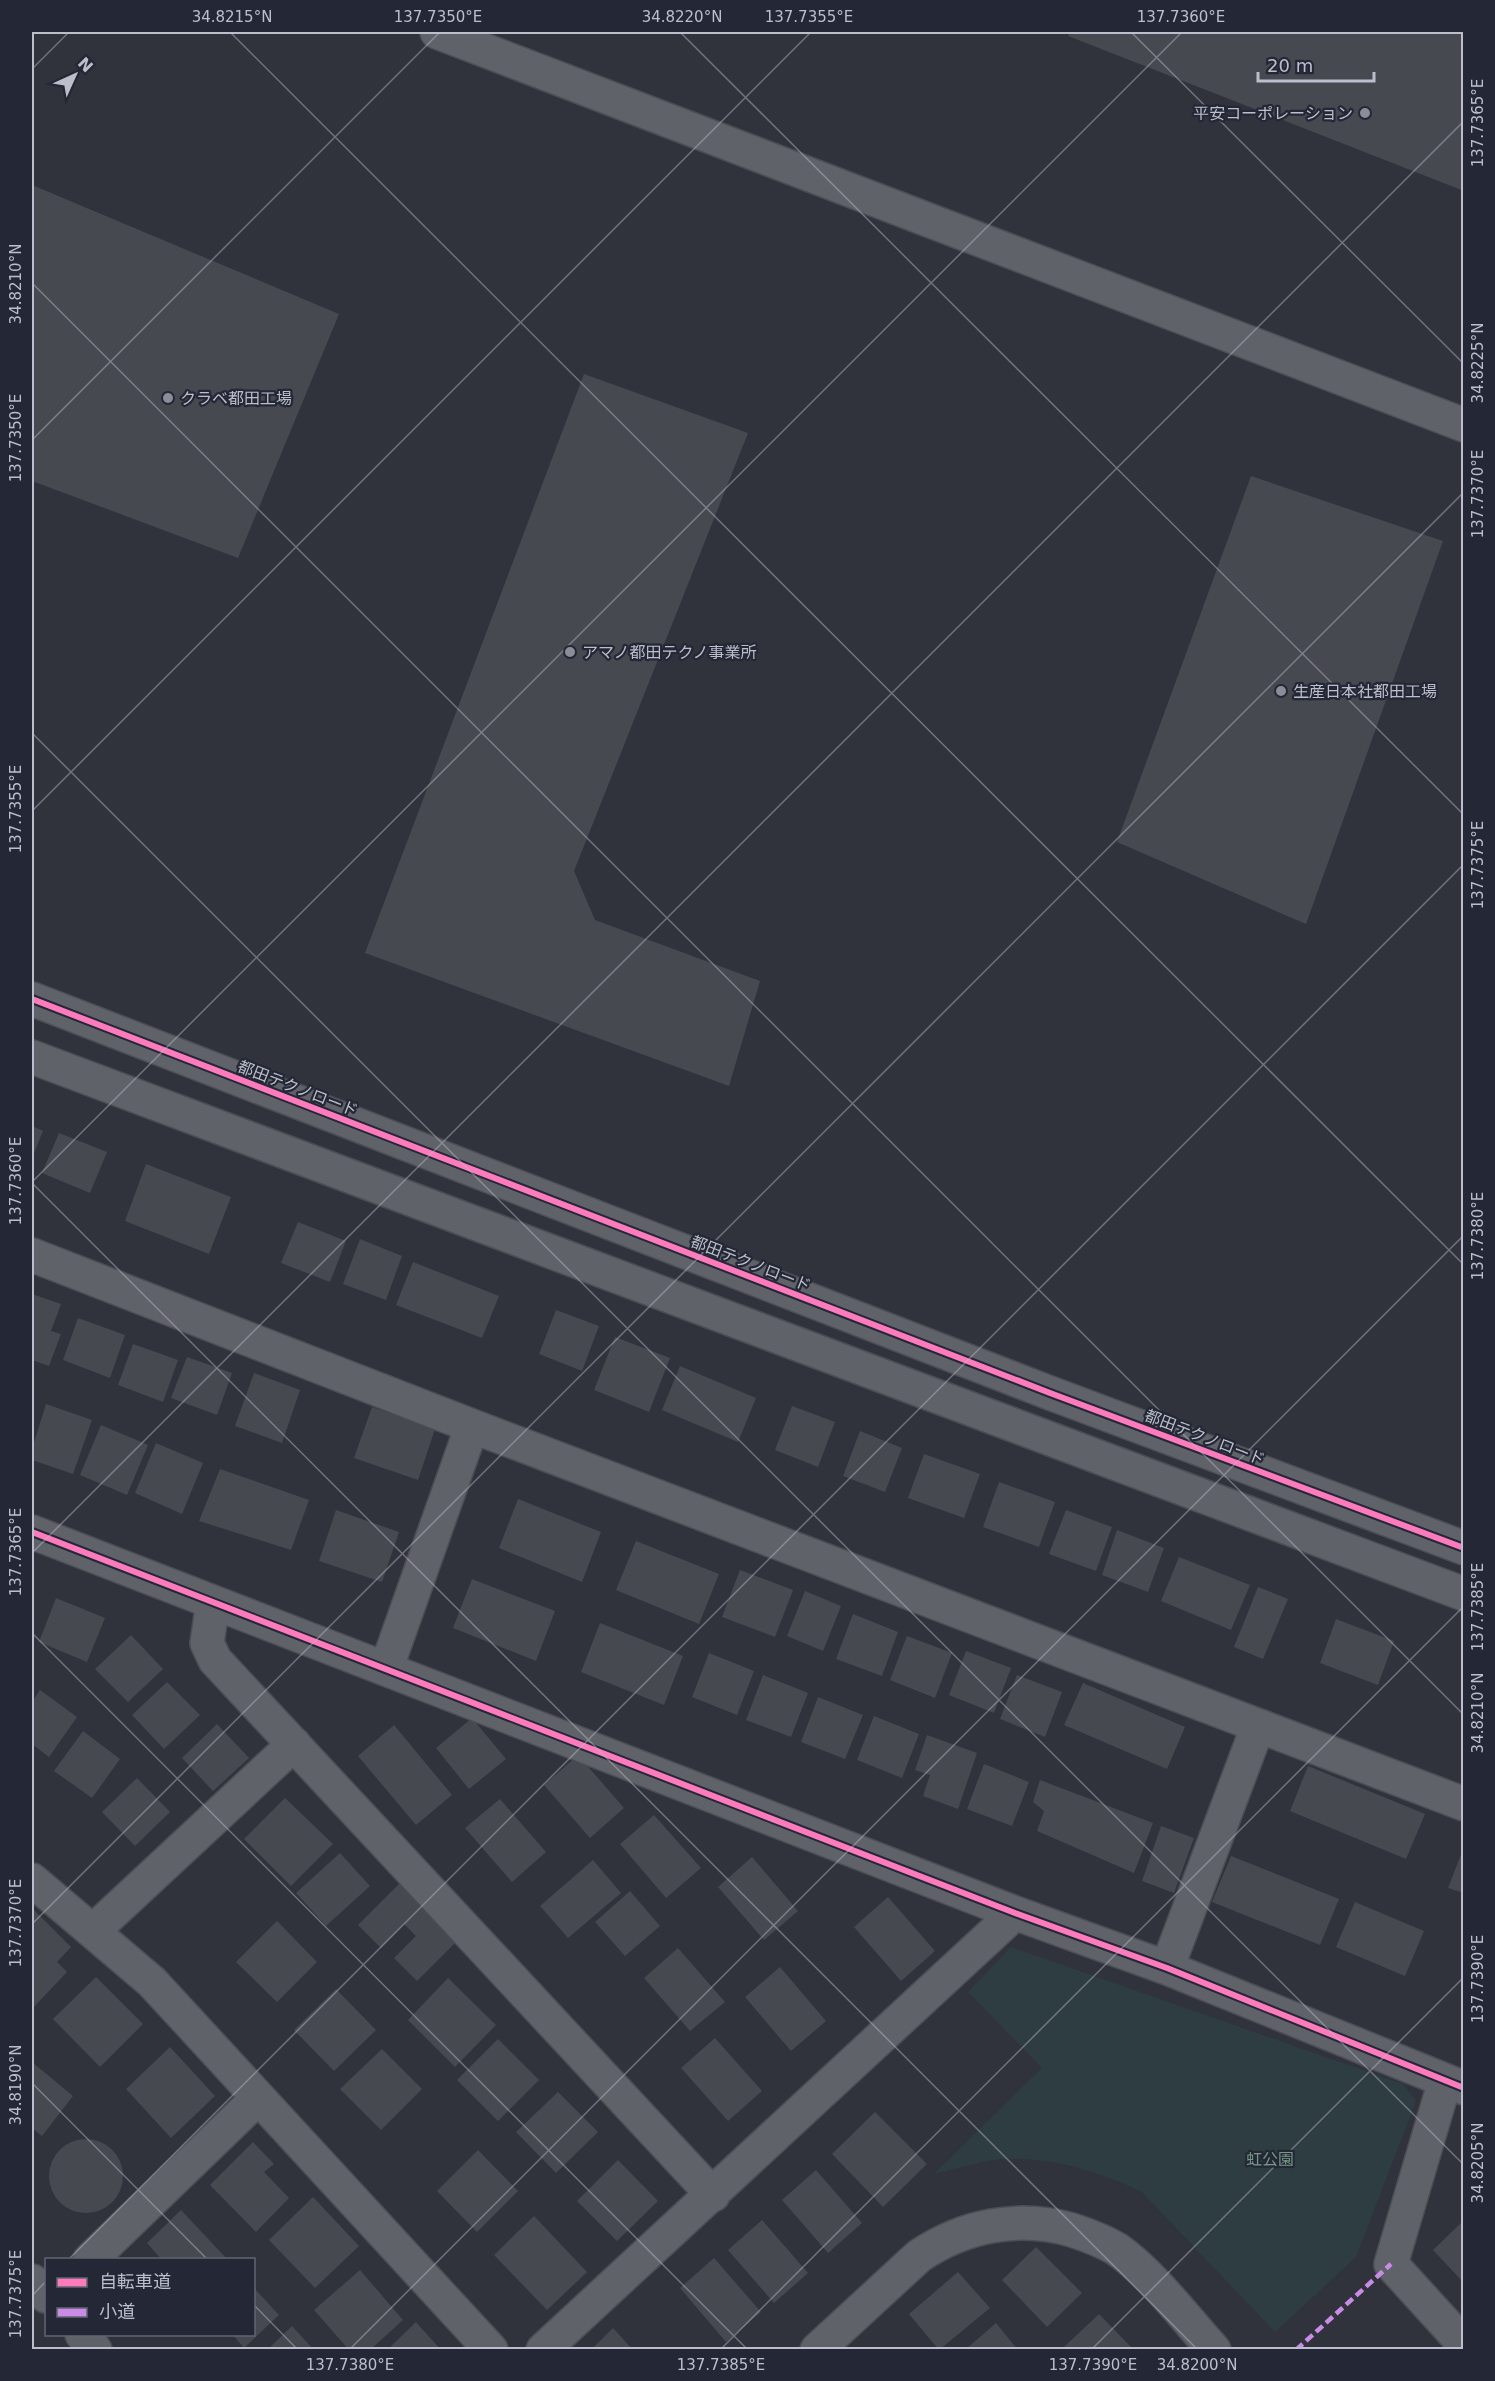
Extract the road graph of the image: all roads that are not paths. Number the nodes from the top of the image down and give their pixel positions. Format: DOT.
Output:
graph roads {
  1 [pos="437,32"];
  2 [pos="1464,425"];
  3 [pos="32,999"];
  4 [pos="32,1057"];
  5 [pos="32,1255"];
  6 [pos="472,1426"];
  7 [pos="32,1532"];
  8 [pos="1464,1548"];
  9 [pos="1464,1594"];
  10 [pos="213,1602"];
  11 [pos="386,1669"];
  12 [pos="1258,1726"];
  13 [pos="294,1744"];
  14 [pos="1464,1804"];
  15 [pos="32,1880"];
  16 [pos="1015,1913"];
  17 [pos="93,1931"];
  18 [pos="1167,1968"];
  19 [pos="1454,2085"];
  20 [pos="258,2098"];
  21 [pos="713,2195"];
  22 [pos="91,2258"];
  23 [pos="32,2281"];
  24 [pos="45,2295"];
  25 [pos="84,2336"];
  26 [pos="1464,2344"];
  27 [pos="830,2345"];
  28 [pos="95,2349"];
  29 [pos="491,2349"];
  30 [pos="543,2349"];
  31 [pos="1214,2349"];
  1 -- 2 [label="street"];
  3 -- 8 [label="street, 都田テクノロード"];
  4 -- 9 [label="street"];
  5 -- 6 [label="street"];
  6 -- 11 [label="street"];
  6 -- 12 [label="street"];
  7 -- 10 [label="street"];
  10 -- 11 [label="street"];
  10 -- 13 [label="street"];
  11 -- 16 [label="street"];
  12 -- 14 [label="street"];
  12 -- 18 [label="street"];
  13 -- 17 [label="street"];
  13 -- 21 [label="street"];
  15 -- 17 [label="street"];
  16 -- 18 [label="street"];
  16 -- 21 [label="street"];
  17 -- 20 [label="street"];
  18 -- 19 [label="street"];
  19 -- 26 [label="street"];
  20 -- 22 [label="street"];
  20 -- 29 [label="street"];
  21 -- 30 [label="street"];
  23 -- 24 [label="street"];
  25 -- 28 [label="street"];
  27 -- 31 [label="street"];
}
